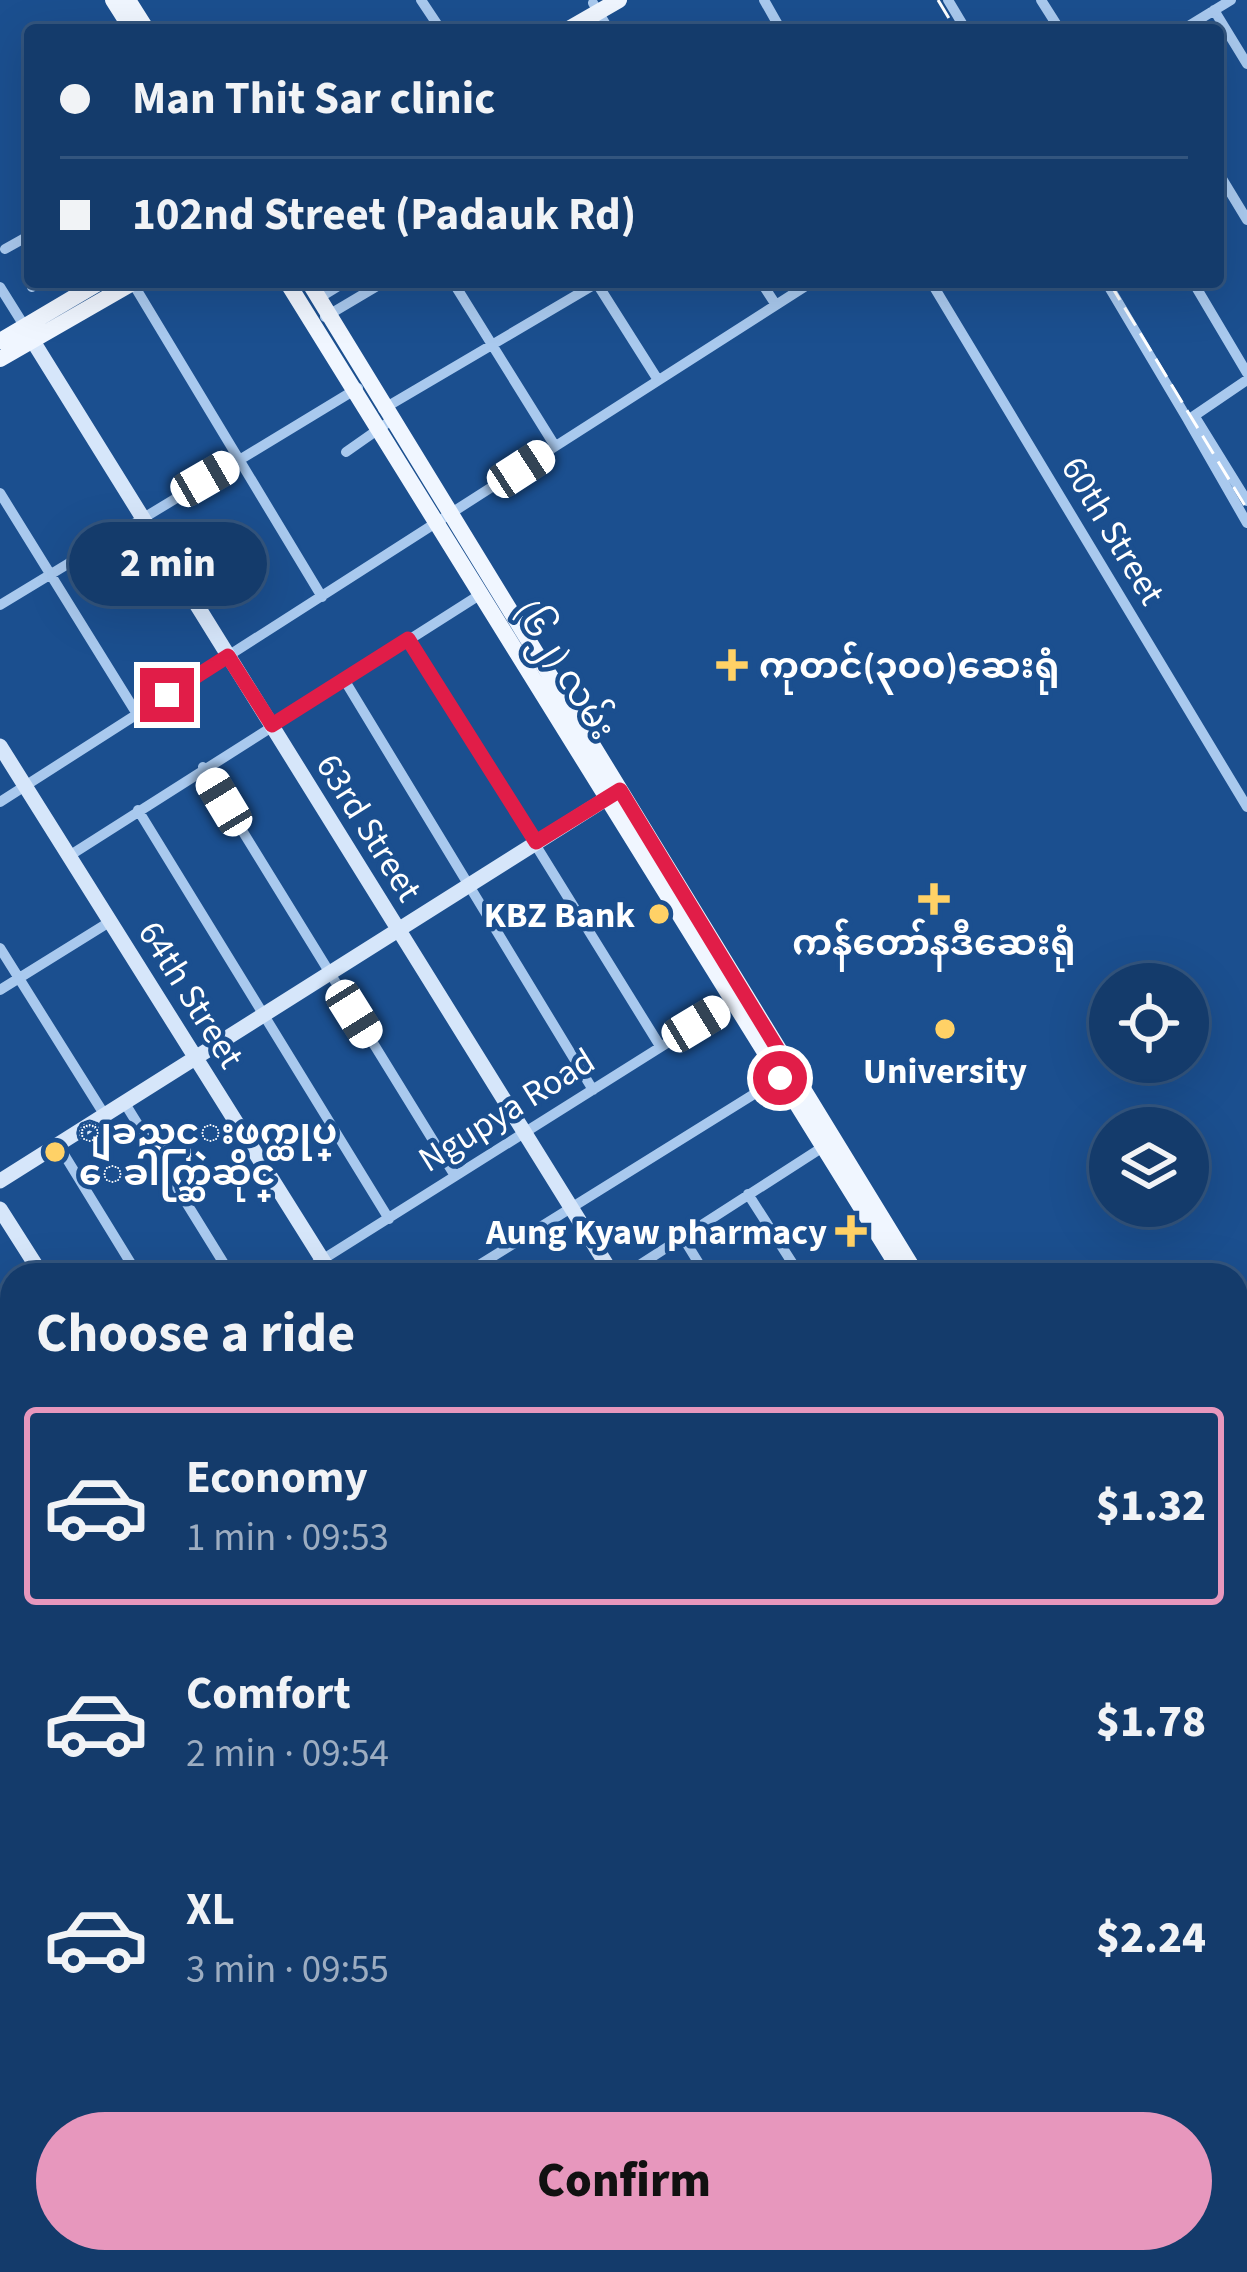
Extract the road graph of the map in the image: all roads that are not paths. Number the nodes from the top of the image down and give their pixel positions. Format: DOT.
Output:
graph roads {
  1 [pos="619,0"];
  2 [pos="1231,0"];
  3 [pos="597,5"];
  4 [pos="1214,10"];
  5 [pos="559,24"];
  6 [pos="1192,24"];
  7 [pos="1223,24"];
  8 [pos="1224,26"];
  9 [pos="1247,64"];
  10 [pos="1224,182"];
  11 [pos="1247,220"];
  12 [pos="24,238"];
  13 [pos="5,249"];
  14 [pos="0,287"];
  15 [pos="90,288"];
  16 [pos="121,288"];
  17 [pos="137,288"];
  18 [pos="290,288"];
  19 [pos="312,288"];
  20 [pos="340,288"];
  21 [pos="369,288"];
  22 [pos="457,288"];
  23 [pos="589,288"];
  24 [pos="600,288"];
  25 [pos="765,288"];
  26 [pos="803,288"];
  27 [pos="935,288"];
  28 [pos="1110,288"];
  29 [pos="1196,288"];
  30 [pos="776,305"];
  31 [pos="325,306"];
  32 [pos="312,325"];
  33 [pos="29,334"];
  34 [pos="0,341"];
  35 [pos="492,345"];
  36 [pos="0,359"];
  37 [pos="1247,377"];
  38 [pos="658,380"];
  39 [pos="371,381"];
  40 [pos="354,391"];
  41 [pos="382,418"];
  42 [pos="1191,418"];
  43 [pos="555,446"];
  44 [pos="346,452"];
  45 [pos="237,460"];
  46 [pos="0,493"];
  47 [pos="1247,501"];
  48 [pos="141,516"];
  49 [pos="445,519"];
  50 [pos="1247,523"];
  51 [pos="52,574"];
  52 [pos="488,590"];
  53 [pos="322,597"];
  54 [pos="0,605"];
  55 [pos="408,639"];
  56 [pos="228,656"];
  57 [pos="345,680"];
  58 [pos="137,714"];
  59 [pos="272,725"];
  60 [pos="0,746"];
  61 [pos="203,767"];
  62 [pos="25,785"];
  63 [pos="613,794"];
  64 [pos="0,802"];
  65 [pos="1247,807"];
  66 [pos="138,811"];
  67 [pos="536,842"];
  68 [pos="69,856"];
  69 [pos="468,887"];
  70 [pos="111,921"];
  71 [pos="399,931"];
  72 [pos="0,948"];
  73 [pos="328,974"];
  74 [pos="19,977"];
  75 [pos="0,989"];
  76 [pos="739,998"];
  77 [pos="265,1014"];
  78 [pos="660,1046"];
  79 [pos="196,1057"];
  80 [pos="786,1075"];
  81 [pos="593,1090"];
  82 [pos="124,1102"];
  83 [pos="104,1114"];
  84 [pos="524,1132"];
  85 [pos="57,1143"];
  86 [pos="828,1143"];
  87 [pos="455,1176"];
  88 [pos="0,1181"];
  89 [pos="748,1193"];
  90 [pos="571,1208"];
  91 [pos="0,1210"];
  92 [pos="389,1219"];
  93 [pos="682,1236"];
  94 [pos="322,1259"];
  95 [pos="34,1263"];
  96 [pos="131,1263"];
  97 [pos="224,1263"];
  98 [pos="316,1263"];
  99 [pos="324,1263"];
  100 [pos="482,1263"];
  101 [pos="605,1263"];
  102 [pos="642,1263"];
  103 [pos="699,1263"];
  104 [pos="792,1263"];
  105 [pos="896,1263"];
  106 [pos="909,1263"];
  1 -- 3 [label="main road"];
  2 -- 4 [label="street"];
  3 -- 5 [label="main road"];
  4 -- 6 [label="street"];
  4 -- 7 [label="street"];
  8 -- 9 [label="street"];
  10 -- 11 [label="street"];
  12 -- 13 [label="street"];
  14 -- 33 [label="street, 63rd Street"];
  15 -- 33 [label="main road"];
  16 -- 33 [label="main road"];
  17 -- 45 [label="street"];
  18 -- 32 [label="main road, (၆၂) လမ်း"];
  19 -- 31 [label="main road, (၆၂) လမ်း"];
  20 -- 31 [label="street"];
  21 -- 31 [label="street"];
  22 -- 35 [label="street"];
  23 -- 35 [label="street"];
  24 -- 38 [label="street"];
  25 -- 30 [label="street"];
  26 -- 30 [label="street"];
  27 -- 65 [label="street, 60th Street"];
  28 -- 42 [label="street"];
  29 -- 37 [label="street"];
  30 -- 38 [label="street"];
  31 -- 32 [label="street"];
  31 -- 39 [label="main road, (၆၂) လမ်း"];
  32 -- 40 [label="main road, (၆၂) လမ်း"];
  33 -- 34 [label="main road"];
  33 -- 36 [label="main road"];
  33 -- 48 [label="street, 63rd Street"];
  35 -- 41 [label="street"];
  35 -- 43 [label="street"];
  37 -- 42 [label="street"];
  38 -- 43 [label="street"];
  39 -- 40 [label="street"];
  39 -- 41 [label="main road, (၆၂) လမ်း"];
  40 -- 41 [label="main road, (၆၂) လမ်း"];
  40 -- 45 [label="street"];
  41 -- 44 [label="street"];
  41 -- 49 [label="main road, (၆၂) လမ်း"];
  42 -- 47 [label="street"];
  42 -- 50 [label="street"];
  43 -- 49 [label="street"];
  45 -- 48 [label="street"];
  45 -- 53 [label="street"];
  46 -- 51 [label="street"];
  48 -- 51 [label="street"];
  48 -- 56 [label="street, 63rd Street"];
  49 -- 52 [label="main road, (၆၂) လမ်း"];
  49 -- 53 [label="street"];
  51 -- 54 [label="street"];
  51 -- 58 [label="street"];
  52 -- 55 [label="street"];
  52 -- 63 [label="main road, (၆၂) လမ်း"];
  53 -- 56 [label="street"];
  55 -- 57 [label="street"];
  55 -- 67 [label="street"];
  56 -- 58 [label="street"];
  56 -- 59 [label="street, 63rd Street"];
  57 -- 59 [label="street"];
  57 -- 69 [label="street"];
  58 -- 62 [label="street"];
  59 -- 61 [label="street"];
  59 -- 71 [label="street, 63rd Street"];
  60 -- 62 [label="street, 64th Street"];
  61 -- 66 [label="street"];
  61 -- 73 [label="street"];
  62 -- 64 [label="street"];
  62 -- 68 [label="street, 64th Street"];
  63 -- 67 [label="street"];
  63 -- 76 [label="main road, (၆၂) လမ်း"];
  66 -- 68 [label="street"];
  66 -- 77 [label="street"];
  67 -- 69 [label="street"];
  67 -- 78 [label="street"];
  68 -- 70 [label="street, 64th Street"];
  69 -- 71 [label="street"];
  69 -- 81 [label="street"];
  70 -- 74 [label="street"];
  70 -- 79 [label="street, 64th Street"];
  71 -- 73 [label="street"];
  71 -- 84 [label="street, 63rd Street"];
  72 -- 74 [label="street"];
  73 -- 77 [label="street"];
  73 -- 87 [label="street"];
  74 -- 75 [label="street"];
  74 -- 83 [label="street"];
  76 -- 78 [label="street, Ngupya Road"];
  76 -- 80 [label="main road, (၆၂) လမ်း"];
  77 -- 79 [label="street"];
  77 -- 92 [label="street"];
  78 -- 81 [label="street, Ngupya Road"];
  79 -- 82 [label="street"];
  79 -- 94 [label="street, 64th Street"];
  80 -- 86 [label="main road, (၆၂) လမ်း"];
  80 -- 90 [label="street"];
  81 -- 84 [label="street, Ngupya Road"];
  82 -- 83 [label="street"];
  82 -- 97 [label="street"];
  83 -- 85 [label="street"];
  84 -- 87 [label="street, Ngupya Road"];
  84 -- 90 [label="street, 63rd Street"];
  85 -- 88 [label="street"];
  85 -- 96 [label="street"];
  86 -- 89 [label="street"];
  86 -- 105 [label="main road, (၆၂) လမ်း"];
  86 -- 106 [label="main road, (၆၂) လမ်း"];
  87 -- 92 [label="street, Ngupya Road"];
  89 -- 93 [label="street"];
  89 -- 104 [label="street"];
  90 -- 100 [label="street"];
  90 -- 101 [label="street, 63rd Street"];
  91 -- 95 [label="street"];
  92 -- 94 [label="street, Ngupya Road"];
  93 -- 102 [label="street"];
  93 -- 103 [label="street"];
  94 -- 98 [label="street, Ngupya Road"];
  94 -- 99 [label="street, 64th Street"];
}
